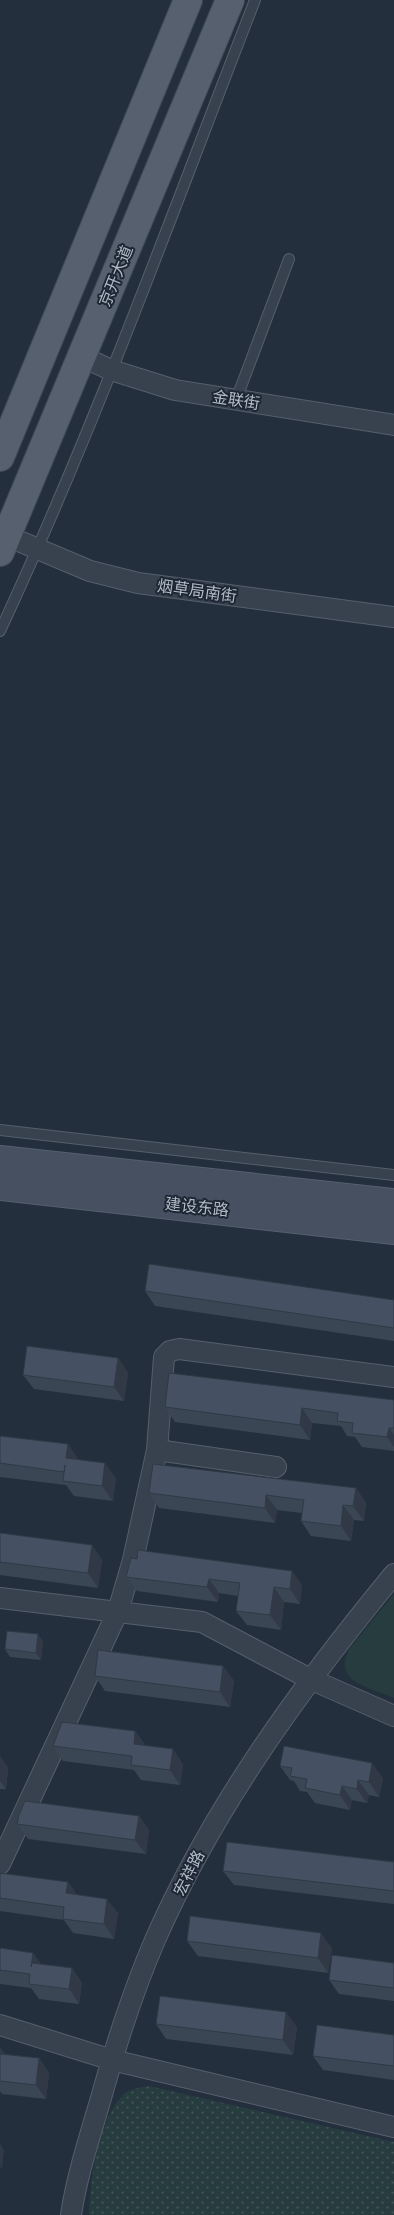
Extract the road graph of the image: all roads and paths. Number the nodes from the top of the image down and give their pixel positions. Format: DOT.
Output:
graph roads {
  1 [pos="188,0"];
  2 [pos="230,0"];
  3 [pos="256,0"];
  4 [pos="289,259"];
  5 [pos="83,357"];
  6 [pos="111,370"];
  7 [pos="236,400"];
  8 [pos="394,425"];
  9 [pos="0,458"];
  10 [pos="3,544"];
  11 [pos="38,549"];
  12 [pos="394,617"];
  13 [pos="0,631"];
  14 [pos="0,1130"];
  15 [pos="0,1160"];
  16 [pos="394,1175"];
  17 [pos="0,1186"];
  18 [pos="394,1203"];
  19 [pos="394,1230"];
  20 [pos="394,1377"];
  21 [pos="157,1450"];
  22 [pos="276,1467"];
  23 [pos="394,1574"];
  24 [pos="0,1598"];
  25 [pos="118,1611"];
  26 [pos="310,1680"];
  27 [pos="394,1716"];
  28 [pos="0,1864"];
  29 [pos="0,2025"];
  30 [pos="112,2060"];
  31 [pos="394,2127"];
  32 [pos="71,2215"];
  1 -- 9 [label="main road"];
  2 -- 5 [label="main road, 京开大道"];
  3 -- 6 [label="lane"];
  4 -- 7 [label="lane"];
  5 -- 6 [label="street, 金联街"];
  5 -- 10 [label="main road, 京开大道"];
  6 -- 7 [label="street, 金联街"];
  6 -- 11 [label="lane"];
  7 -- 8 [label="street, 金联街"];
  10 -- 11 [label="street, 烟草局南街"];
  11 -- 12 [label="street, 烟草局南街"];
  11 -- 13 [label="lane"];
  14 -- 16 [label="lane"];
  15 -- 18 [label="main road, 建设东路"];
  17 -- 19 [label="main road, 建设东路"];
  20 -- 21 [label="street"];
  21 -- 22 [label="street"];
  21 -- 25 [label="street"];
  23 -- 26 [label="street, 宏祥路"];
  24 -- 25 [label="street"];
  25 -- 26 [label="street"];
  25 -- 28 [label="street"];
  26 -- 27 [label="street"];
  26 -- 30 [label="street, 宏祥路"];
  29 -- 30 [label="street"];
  30 -- 31 [label="street"];
  30 -- 32 [label="street, 宏祥路"];
}
